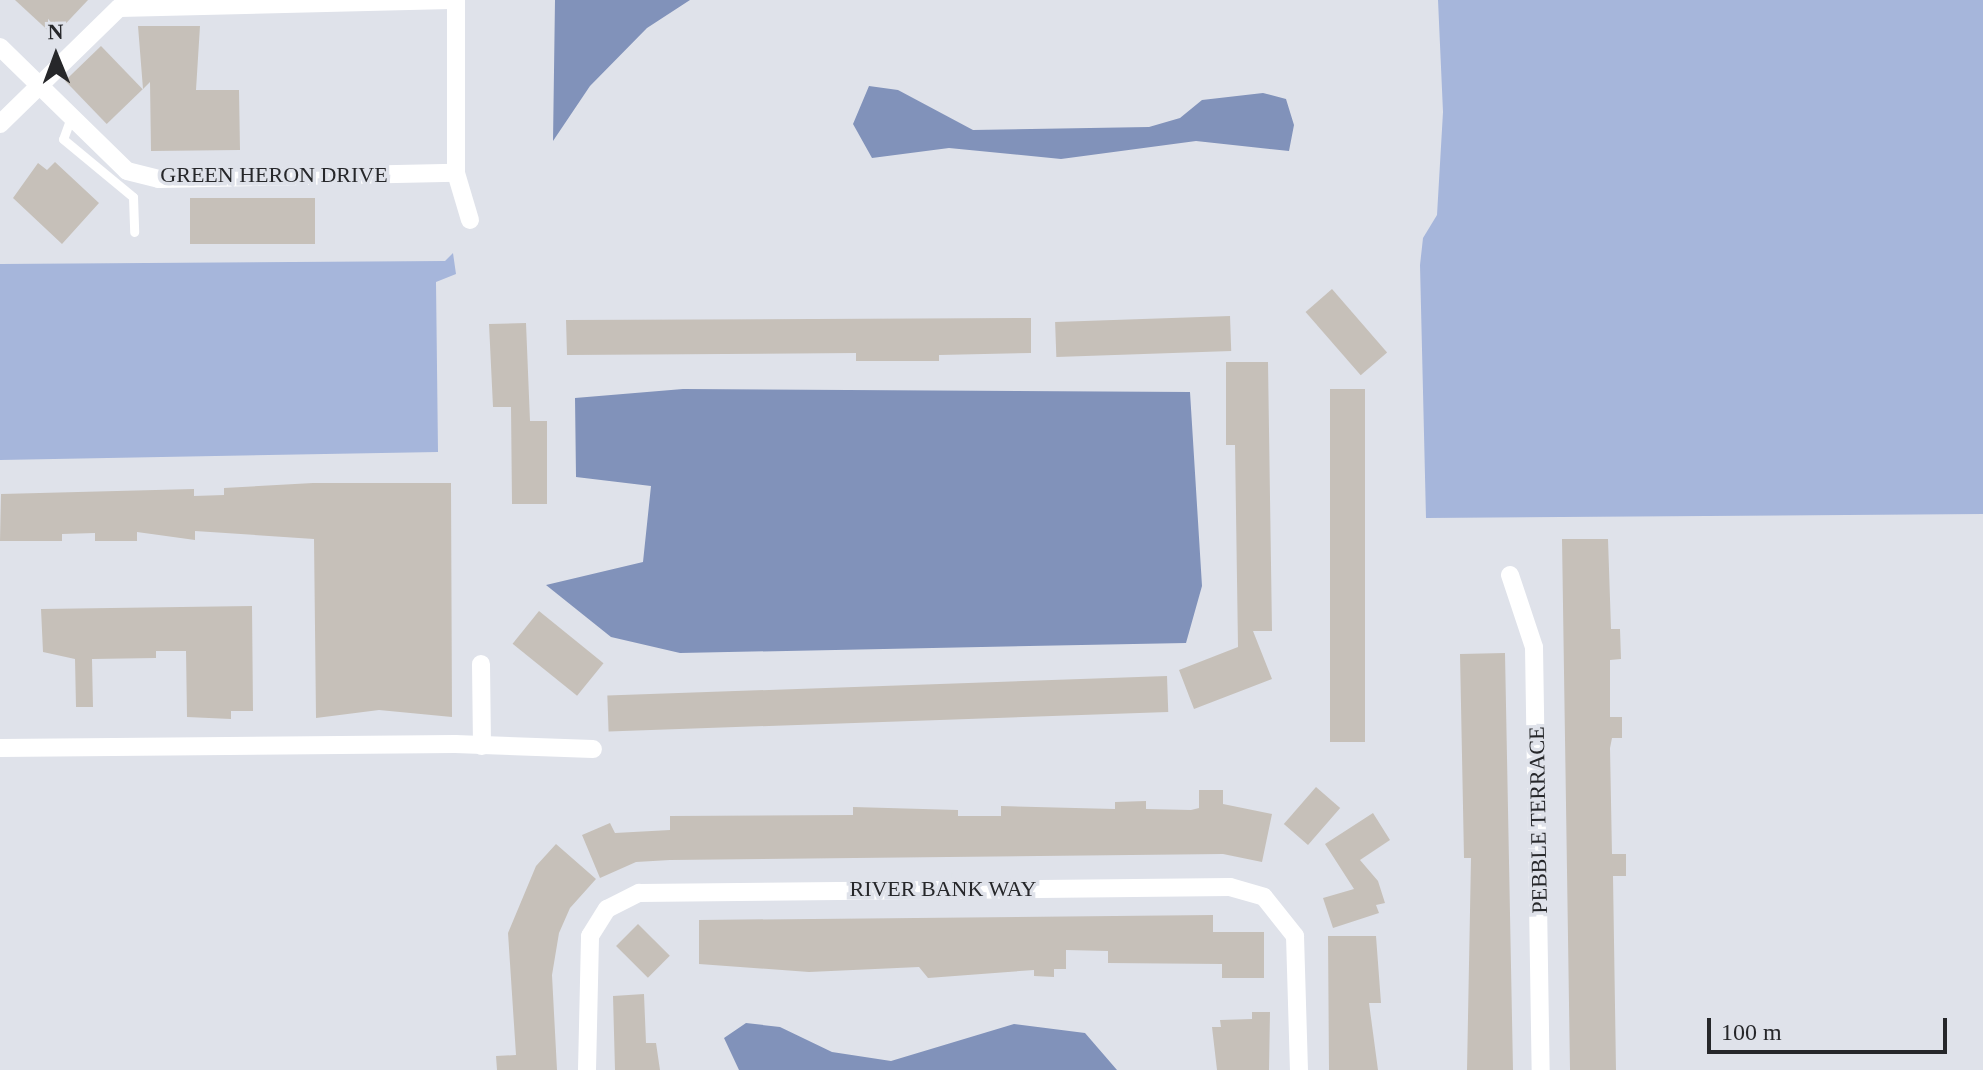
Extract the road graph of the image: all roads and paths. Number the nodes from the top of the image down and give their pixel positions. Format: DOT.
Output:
graph roads {
  1 [pos="453,0"];
  2 [pos="0,47"];
  3 [pos="38,89"];
  4 [pos="70,120"];
  5 [pos="0,124"];
  6 [pos="132,172"];
  7 [pos="456,173"];
  8 [pos="119,192"];
  9 [pos="470,220"];
  10 [pos="134,232"];
  11 [pos="1510,575"];
  12 [pos="481,664"];
  13 [pos="482,746"];
  14 [pos="0,748"];
  15 [pos="593,749"];
  16 [pos="587,1070"];
  17 [pos="1299,1070"];
  18 [pos="1541,1070"];
  1 -- 3 [label="street"];
  1 -- 7 [label="street"];
  2 -- 3 [label="street, GREEN HERON DRIVE"];
  3 -- 4 [label="street, GREEN HERON DRIVE"];
  3 -- 5 [label="street"];
  4 -- 6 [label="street, GREEN HERON DRIVE"];
  4 -- 8 [label="lane"];
  6 -- 7 [label="street, GREEN HERON DRIVE"];
  6 -- 8 [label="lane"];
  7 -- 9 [label="street"];
  8 -- 10 [label="lane"];
  11 -- 18 [label="street, PEBBLE TERRACE"];
  12 -- 13 [label="street"];
  13 -- 14 [label="street"];
  13 -- 15 [label="street"];
  16 -- 17 [label="street, RIVER BANK WAY"];
}
